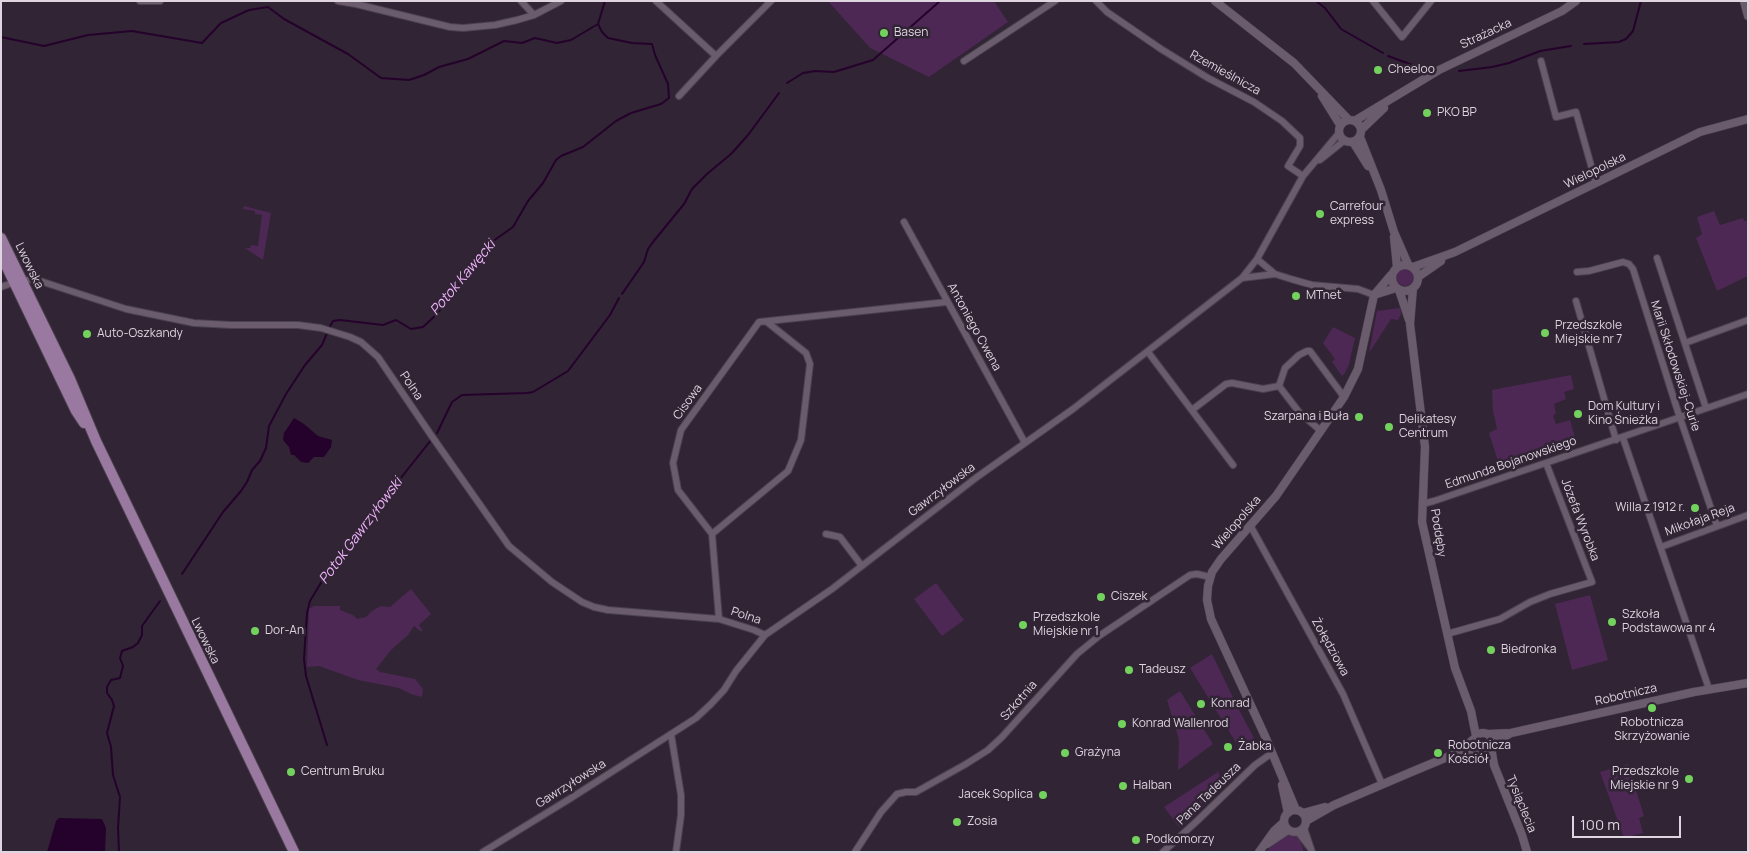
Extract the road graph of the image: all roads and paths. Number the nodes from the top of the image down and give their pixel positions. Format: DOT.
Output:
graph roads {
  1 [pos="140,1"];
  2 [pos="160,1"];
  3 [pos="338,1"];
  4 [pos="521,1"];
  5 [pos="560,1"];
  6 [pos="656,1"];
  7 [pos="772,1"];
  8 [pos="1055,1"];
  9 [pos="1096,1"];
  10 [pos="1215,1"];
  11 [pos="1373,1"];
  12 [pos="1432,1"];
  13 [pos="1576,1"];
  14 [pos="1744,1"];
  15 [pos="534,15"];
  16 [pos="1748,16"];
  17 [pos="716,56"];
  18 [pos="964,61"];
  19 [pos="1542,61"];
  20 [pos="1314,84"];
  21 [pos="1406,89"];
  22 [pos="679,96"];
  23 [pos="1748,119"];
  24 [pos="1352,120"];
  25 [pos="1340,129"];
  26 [pos="1355,137"];
  27 [pos="1309,169"];
  28 [pos="1303,176"];
  29 [pos="1596,183"];
  30 [pos="904,222"];
  31 [pos="1394,232"];
  32 [pos="1,238"];
  33 [pos="1455,252"];
  34 [pos="1,255"];
  35 [pos="1657,258"];
  36 [pos="1257,259"];
  37 [pos="1411,266"];
  38 [pos="1397,267"];
  39 [pos="1577,272"];
  40 [pos="1275,274"];
  41 [pos="1391,276"];
  42 [pos="1242,278"];
  43 [pos="1418,278"];
  44 [pos="18,281"];
  45 [pos="1,287"];
  46 [pos="1413,288"];
  47 [pos="1397,289"];
  48 [pos="1374,295"];
  49 [pos="1576,300"];
  50 [pos="947,302"];
  51 [pos="1748,320"];
  52 [pos="766,322"];
  53 [pos="1410,324"];
  54 [pos="1685,343"];
  55 [pos="1148,352"];
  56 [pos="1279,386"];
  57 [pos="1748,394"];
  58 [pos="1344,397"];
  59 [pos="1706,408"];
  60 [pos="1192,410"];
  61 [pos="1679,417"];
  62 [pos="1321,432"];
  63 [pos="1619,439"];
  64 [pos="1025,443"];
  65 [pos="1546,463"];
  66 [pos="1233,465"];
  67 [pos="1422,504"];
  68 [pos="1748,515"];
  69 [pos="1250,525"];
  70 [pos="1717,526"];
  71 [pos="712,534"];
  72 [pos="826,534"];
  73 [pos="1661,547"];
  74 [pos="862,566"];
  75 [pos="1210,577"];
  76 [pos="718,619"];
  77 [pos="1447,634"];
  78 [pos="765,635"];
  79 [pos="1748,683"];
  80 [pos="1709,689"];
  81 [pos="1511,733"];
  82 [pos="671,734"];
  83 [pos="1481,735"];
  84 [pos="1492,746"];
  85 [pos="1480,750"];
  86 [pos="1272,753"];
  87 [pos="1457,753"];
  88 [pos="1494,765"];
  89 [pos="1281,776"];
  90 [pos="1382,784"];
  91 [pos="1334,805"];
  92 [pos="1299,812"];
  93 [pos="1288,813"];
  94 [pos="1284,822"];
  95 [pos="1303,827"];
  96 [pos="1288,830"];
  97 [pos="1260,850"];
  98 [pos="1312,851"];
  99 [pos="294,852"];
  100 [pos="483,852"];
  101 [pos="676,852"];
  102 [pos="855,852"];
  103 [pos="1163,852"];
  104 [pos="1527,852"];
  1 -- 2 [label="street"];
  3 -- 15 [label="street"];
  4 -- 15 [label="street"];
  5 -- 15 [label="street"];
  6 -- 17 [label="street"];
  7 -- 17 [label="street"];
  8 -- 18 [label="street"];
  9 -- 28 [label="street, Rzemieślnicza"];
  10 -- 20 [label="street"];
  11 -- 12 [label="street"];
  13 -- 21 [label="street, Strażacka"];
  14 -- 16 [label="street"];
  17 -- 22 [label="street"];
  19 -- 29 [label="street"];
  20 -- 24 [label="street"];
  20 -- 25 [label="street"];
  21 -- 24 [label="street, Strażacka"];
  21 -- 26 [label="street, Strażacka"];
  23 -- 29 [label="street, Wielopolska"];
  24 -- 25 [label="street, Strażacka"];
  24 -- 26 [label="street"];
  25 -- 26 [label="street"];
  25 -- 27 [label="street, Strażacka"];
  26 -- 27 [label="street, Strażacka"];
  26 -- 31 [label="street"];
  27 -- 28 [label="street, Strażacka"];
  28 -- 36 [label="street, Strażacka"];
  29 -- 33 [label="street, Wielopolska"];
  30 -- 50 [label="street, Antoniego Cwena"];
  31 -- 37 [label="street"];
  31 -- 38 [label="street"];
  32 -- 44 [label="main road, Lwowska"];
  33 -- 37 [label="street, Wielopolska"];
  33 -- 43 [label="street, Wielopolska"];
  34 -- 44 [label="main road, Lwowska"];
  35 -- 54 [label="street"];
  36 -- 40 [label="street"];
  36 -- 42 [label="street, Gawrzyłowska"];
  37 -- 38 [label="street"];
  37 -- 43 [label="street"];
  38 -- 41 [label="street"];
  39 -- 61 [label="street, Marii Skłodowskiej-Curie"];
  40 -- 42 [label="street"];
  40 -- 48 [label="street"];
  41 -- 47 [label="street"];
  41 -- 48 [label="street, Wielopolska"];
  42 -- 55 [label="street, Gawrzyłowska"];
  43 -- 46 [label="street"];
  44 -- 45 [label="street"];
  44 -- 76 [label="street, Polna"];
  44 -- 99 [label="main road, Lwowska"];
  46 -- 47 [label="street"];
  46 -- 53 [label="street, Poddęby"];
  47 -- 48 [label="street"];
  47 -- 53 [label="street, Poddęby"];
  48 -- 58 [label="street, Wielopolska"];
  49 -- 63 [label="street"];
  50 -- 52 [label="street"];
  50 -- 64 [label="street, Antoniego Cwena"];
  51 -- 54 [label="street"];
  52 -- 71 [label="street, Cisowa"];
  52 -- 71 [label="street"];
  53 -- 67 [label="street, Poddęby"];
  54 -- 59 [label="street"];
  55 -- 60 [label="street"];
  55 -- 64 [label="street, Gawrzyłowska"];
  56 -- 58 [label="street"];
  56 -- 60 [label="street"];
  56 -- 62 [label="street"];
  57 -- 59 [label="street, Edmunda Bojanowskiego"];
  58 -- 62 [label="street, Wielopolska"];
  59 -- 61 [label="street, Edmunda Bojanowskiego"];
  60 -- 66 [label="street"];
  61 -- 63 [label="street, Edmunda Bojanowskiego"];
  61 -- 70 [label="street, Marii Skłodowskiej-Curie"];
  62 -- 69 [label="street, Wielopolska"];
  63 -- 65 [label="street, Edmunda Bojanowskiego"];
  63 -- 73 [label="street"];
  64 -- 74 [label="street, Gawrzyłowska"];
  65 -- 67 [label="street, Edmunda Bojanowskiego"];
  65 -- 77 [label="street, Józefa Wyrobka"];
  67 -- 77 [label="street, Poddęby"];
  68 -- 70 [label="street, Mikołaja Reja"];
  69 -- 75 [label="street, Wielopolska"];
  69 -- 90 [label="street, Żołędziowa"];
  70 -- 73 [label="street, Mikołaja Reja"];
  71 -- 76 [label="street, Polna"];
  72 -- 74 [label="street"];
  73 -- 80 [label="street"];
  74 -- 78 [label="street, Gawrzyłowska"];
  75 -- 86 [label="street, Wielopolska"];
  75 -- 102 [label="street, Szkotnia"];
  76 -- 78 [label="street, Polna"];
  77 -- 83 [label="street, Poddęby"];
  78 -- 82 [label="street, Gawrzyłowska"];
  79 -- 80 [label="street, Robotnicza"];
  80 -- 81 [label="street, Robotnicza"];
  81 -- 83 [label="street, Robotnicza"];
  81 -- 84 [label="street, Robotnicza"];
  82 -- 100 [label="street, Gawrzyłowska"];
  82 -- 101 [label="street"];
  83 -- 84 [label="street"];
  83 -- 85 [label="street"];
  83 -- 87 [label="street"];
  84 -- 85 [label="street"];
  84 -- 88 [label="street, Tysiąclecia"];
  85 -- 87 [label="street"];
  85 -- 88 [label="street, Tysiąclecia"];
  86 -- 89 [label="street, Wielopolska"];
  86 -- 103 [label="street, Pana Tadeusza"];
  87 -- 90 [label="street"];
  88 -- 104 [label="street, Tysiąclecia"];
  89 -- 92 [label="street, Wielopolska"];
  89 -- 93 [label="street, Wielopolska"];
  90 -- 91 [label="street"];
  91 -- 92 [label="street"];
  91 -- 95 [label="street"];
  92 -- 93 [label="street"];
  92 -- 95 [label="street"];
  93 -- 94 [label="street"];
  94 -- 96 [label="street"];
  94 -- 97 [label="street"];
  95 -- 96 [label="street"];
  95 -- 98 [label="street"];
  96 -- 97 [label="street"];
}
